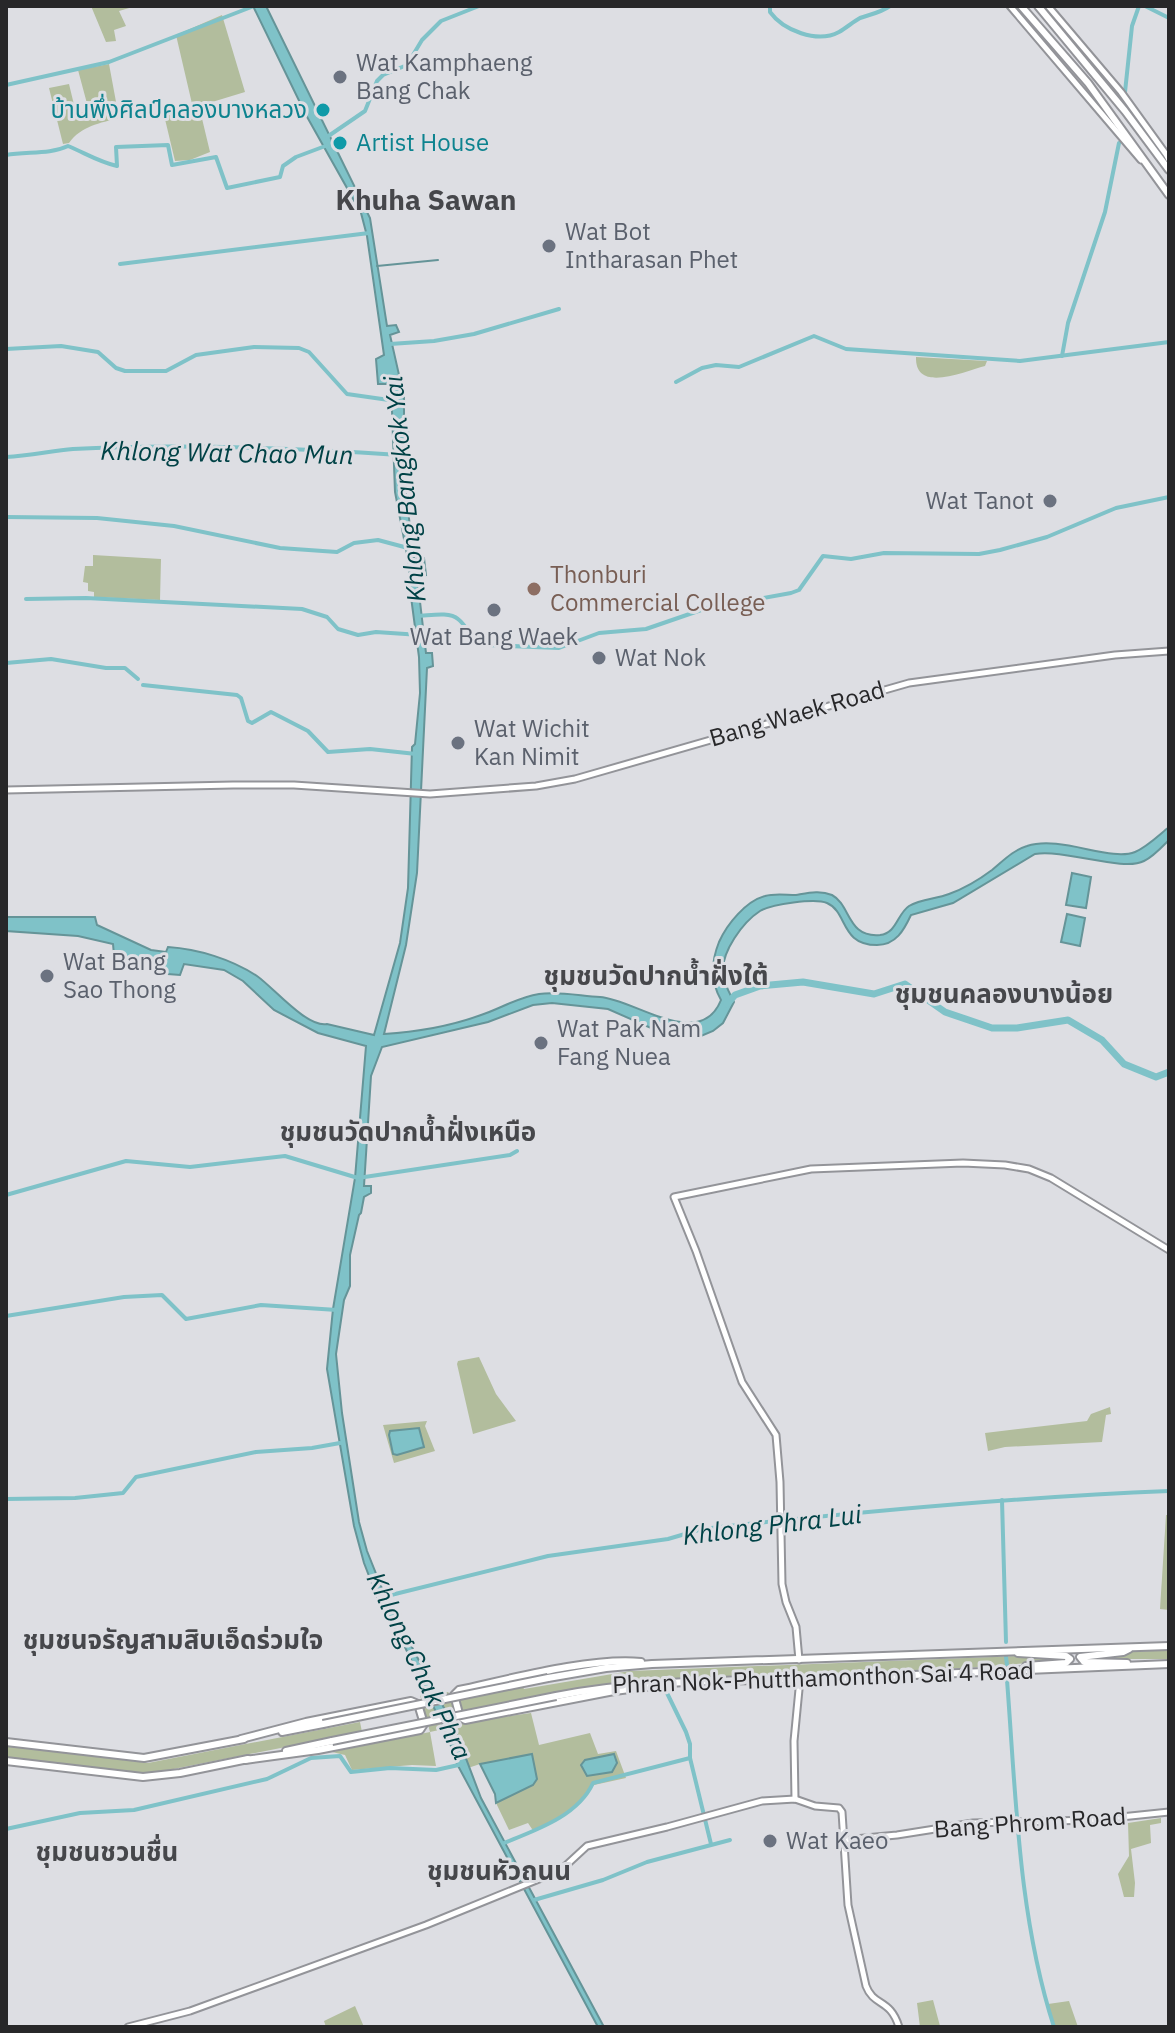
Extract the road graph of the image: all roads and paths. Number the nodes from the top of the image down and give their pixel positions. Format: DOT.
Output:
graph roads {
  1 [pos="1010,6"];
  2 [pos="1021,6"];
  3 [pos="1038,6"];
  4 [pos="1048,6"];
  5 [pos="1168,157"];
  6 [pos="1149,166"];
  7 [pos="1169,170"];
  8 [pos="1169,195"];
  9 [pos="1169,651"];
  10 [pos="6,790"];
  11 [pos="1169,1250"];
  12 [pos="1169,1646"];
  13 [pos="1132,1647"];
  14 [pos="1010,1651"];
  15 [pos="799,1660"];
  16 [pos="652,1664"];
  17 [pos="1169,1664"];
  18 [pos="1134,1665"];
  19 [pos="1016,1670"];
  20 [pos="800,1679"];
  21 [pos="668,1684"];
  22 [pos="241,1739"];
  23 [pos="6,1742"];
  24 [pos="245,1760"];
  25 [pos="6,1761"];
  26 [pos="795,1799"];
  27 [pos="1169,1812"];
  28 [pos="844,1840"];
  29 [pos="128,2027"];
  30 [pos="899,2027"];
  1 -- 6 [label="street"];
  2 -- 6 [label="main road"];
  3 -- 7 [label="main road"];
  4 -- 5 [label="street"];
  6 -- 8 [label="main road"];
  9 -- 10 [label="street, Bang Waek Road"];
  11 -- 15 [label="street"];
  12 -- 13 [label="main road, Phran Nok-Phutthamonthon Sai 4 Road"];
  13 -- 14 [label="main road, Phran Nok-Phutthamonthon Sai 4 Road"];
  13 -- 18 [label="main road"];
  14 -- 15 [label="main road, Phran Nok-Phutthamonthon Sai 4 Road"];
  14 -- 19 [label="main road"];
  15 -- 16 [label="main road, Phran Nok-Phutthamonthon Sai 4 Road"];
  16 -- 21 [label="main road"];
  16 -- 22 [label="main road, Phran Nok-Phutthamonthon Sai 4 Road, bridge"];
  17 -- 18 [label="main road, Phran Nok-Phutthamonthon Sai 4 Road"];
  18 -- 19 [label="main road, Phran Nok-Phutthamonthon Sai 4 Road"];
  19 -- 20 [label="main road, Phran Nok-Phutthamonthon Sai 4 Road"];
  20 -- 21 [label="main road, Phran Nok-Phutthamonthon Sai 4 Road"];
  20 -- 26 [label="street"];
  21 -- 24 [label="main road, Phran Nok-Phutthamonthon Sai 4 Road, bridge"];
  22 -- 23 [label="main road, Phran Nok-Phutthamonthon Sai 4 Road"];
  22 -- 24 [label="main road"];
  24 -- 25 [label="main road, Phran Nok-Phutthamonthon Sai 4 Road"];
  26 -- 28 [label="street"];
  26 -- 29 [label="street"];
  27 -- 28 [label="street, Bang Phrom Road"];
  28 -- 30 [label="street"];
}
